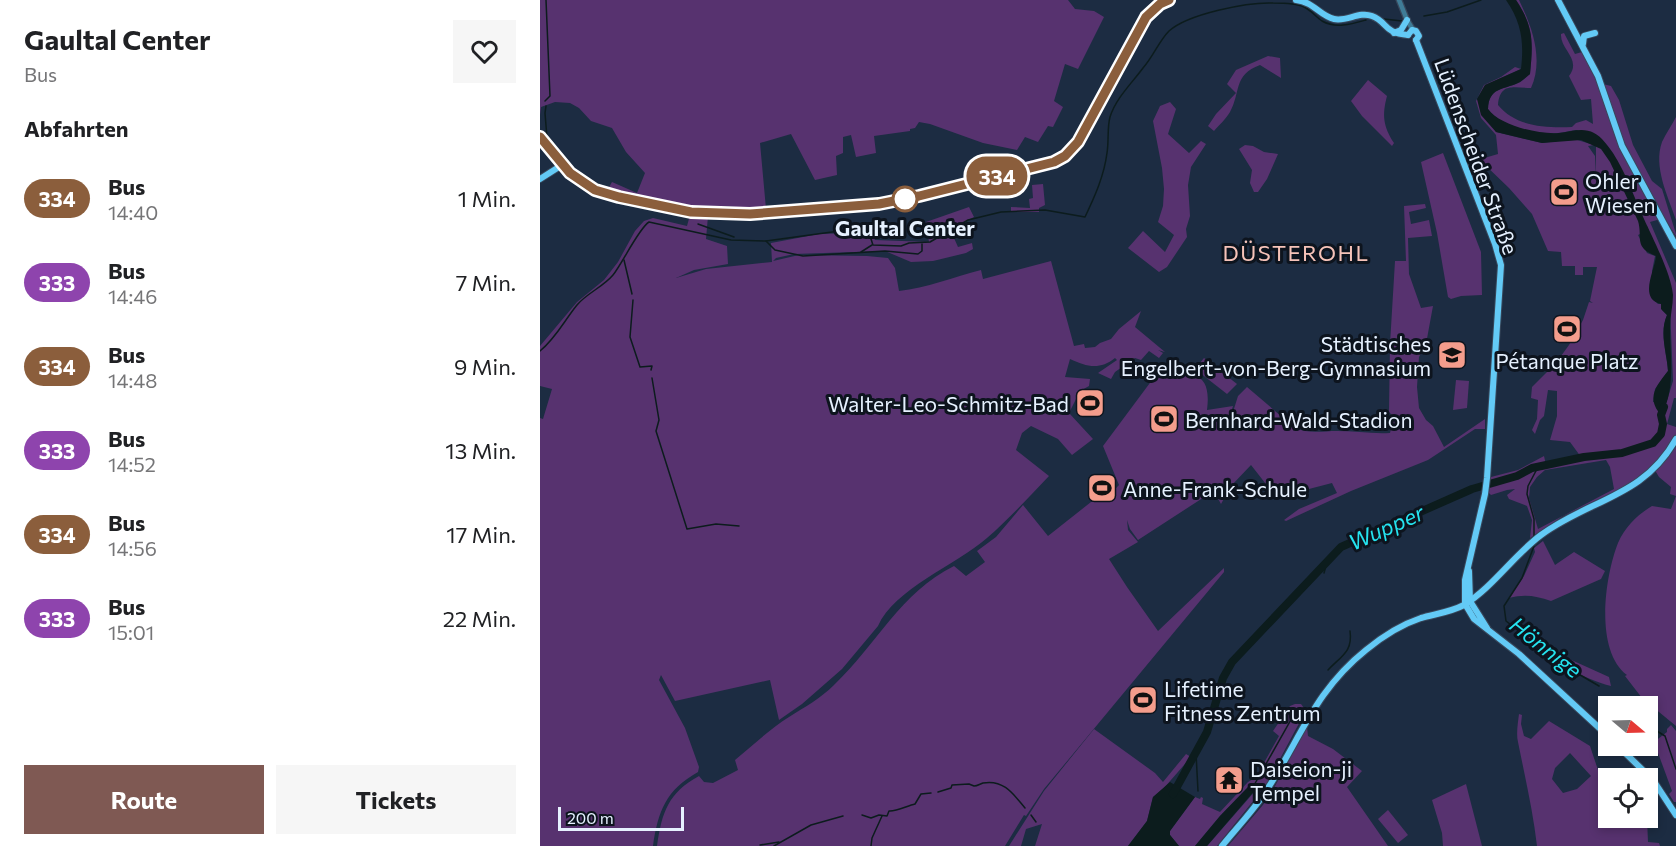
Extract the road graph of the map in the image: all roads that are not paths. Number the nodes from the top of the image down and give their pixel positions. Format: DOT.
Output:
graph roads {
  1 [pos="1169,0"];
  2 [pos="1296,0"];
  3 [pos="1399,0"];
  4 [pos="1558,0"];
  5 [pos="1407,20"];
  6 [pos="1393,33"];
  7 [pos="1411,33"];
  8 [pos="1595,33"];
  9 [pos="1584,48"];
  10 [pos="540,137"];
  11 [pos="562,165"];
  12 [pos="540,179"];
  13 [pos="1676,246"];
  14 [pos="1676,439"];
  15 [pos="1468,569"];
  16 [pos="1469,580"];
  17 [pos="1487,585"];
  18 [pos="1468,602"];
  19 [pos="1598,727"];
  20 [pos="1628,756"];
  21 [pos="1676,815"];
  22 [pos="1222,846"];
  1 -- 11 [label="main road"];
  2 -- 6 [label="main road"];
  3 -- 5 [label="street"];
  4 -- 9 [label="main road"];
  5 -- 6 [label="main road"];
  5 -- 7 [label="street"];
  6 -- 7 [label="main road"];
  7 -- 15 [label="main road, Lüdenscheider Straße"];
  8 -- 9 [label="main road"];
  9 -- 13 [label="main road"];
  10 -- 11 [label="main road"];
  11 -- 12 [label="main road"];
  14 -- 17 [label="main road"];
  15 -- 16 [label="main road"];
  15 -- 18 [label="main road"];
  16 -- 17 [label="main road"];
  16 -- 18 [label="main road"];
  17 -- 18 [label="main road"];
  18 -- 19 [label="main road"];
  18 -- 22 [label="main road"];
  20 -- 21 [label="main road"];
}
